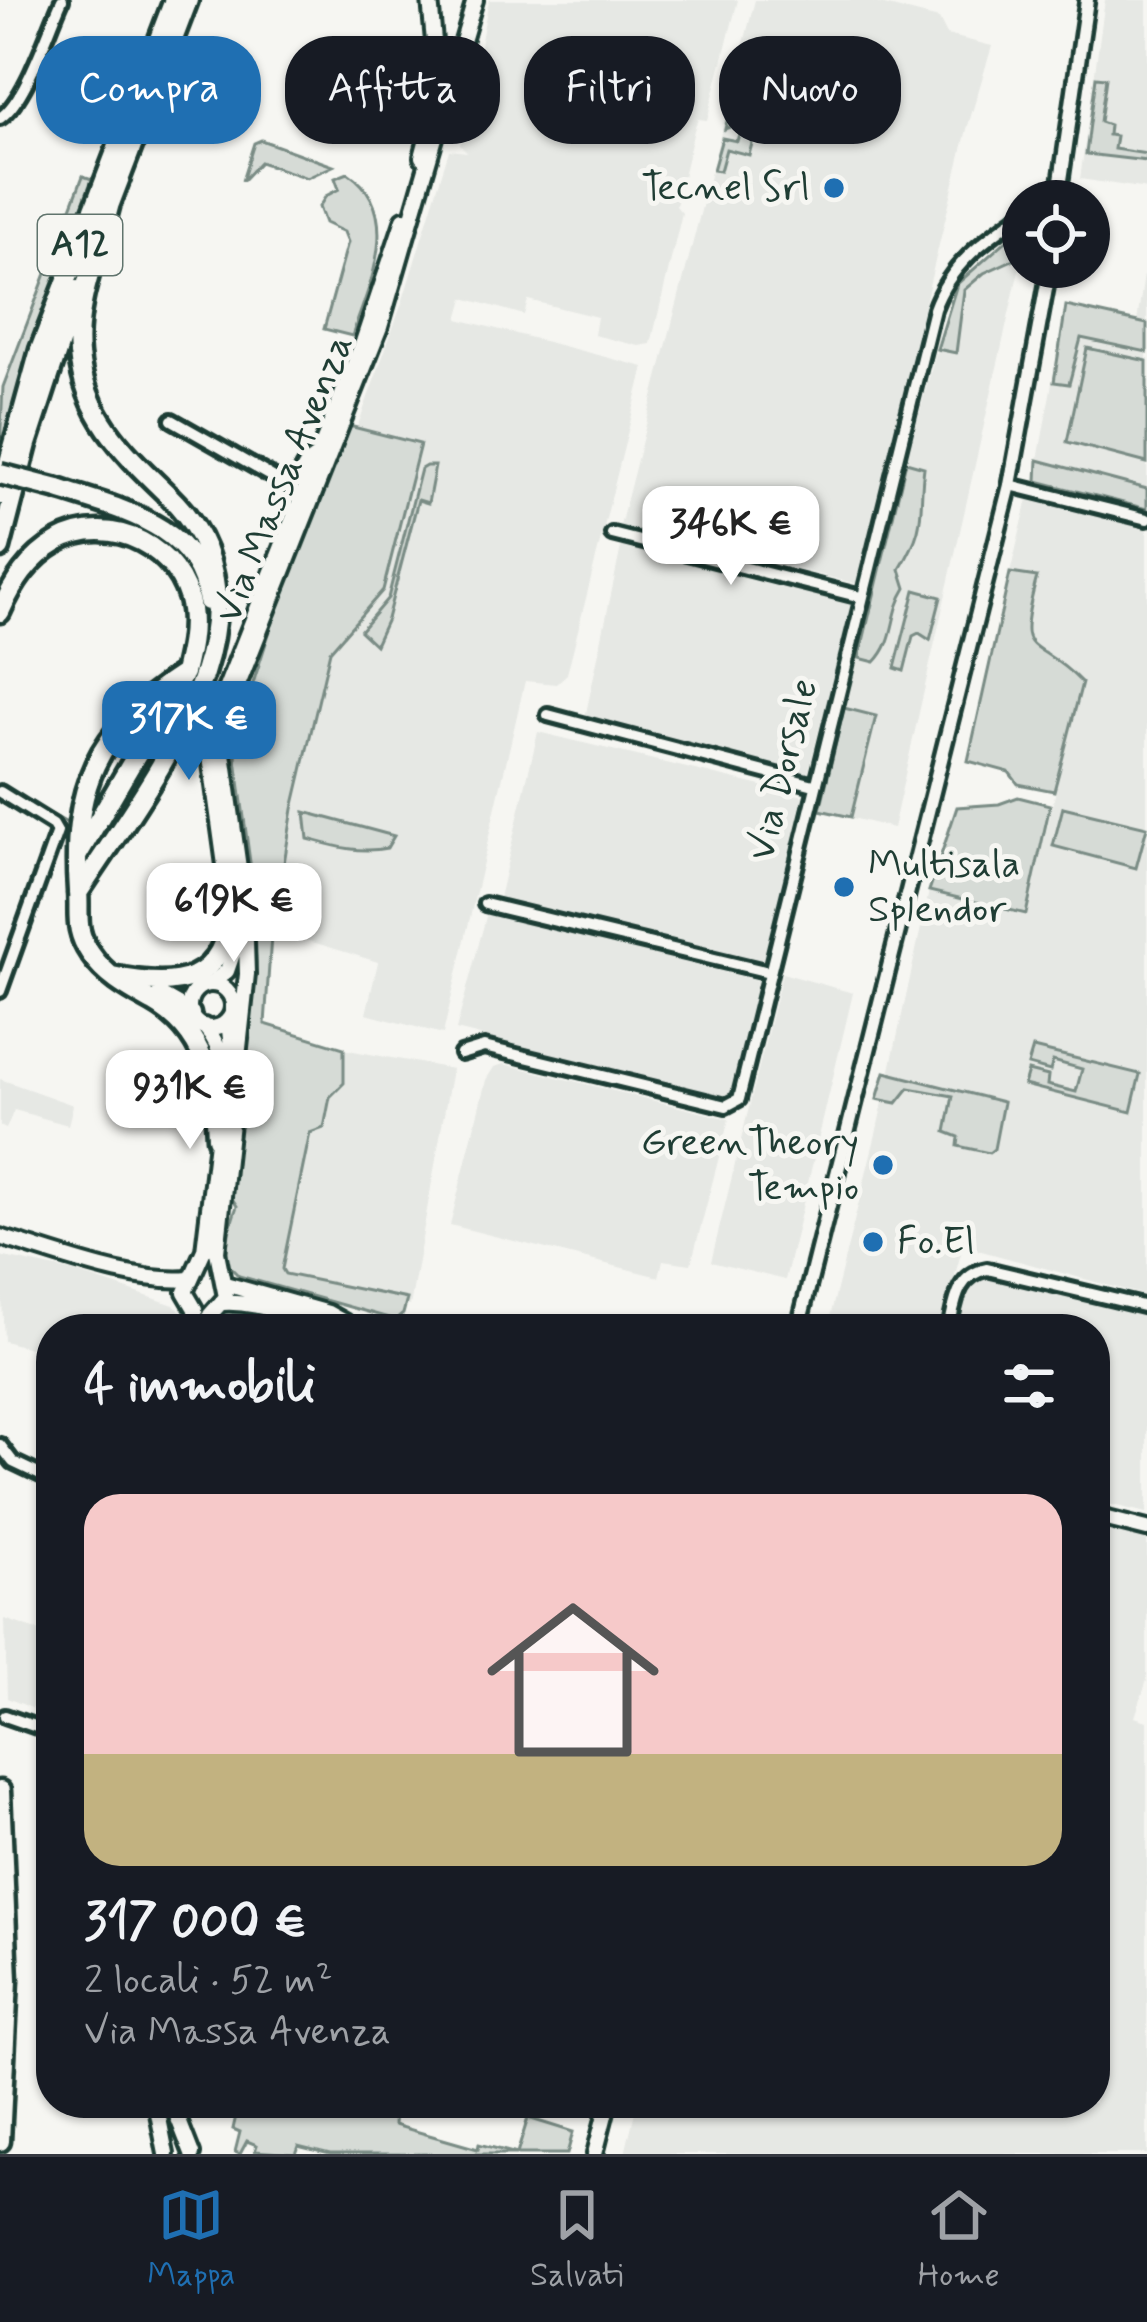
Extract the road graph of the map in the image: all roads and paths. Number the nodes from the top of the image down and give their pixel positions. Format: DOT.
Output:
graph roads {
  1 [pos="62,0"];
  2 [pos="174,0"];
  3 [pos="188,0"];
  4 [pos="430,0"];
  5 [pos="475,0"];
  6 [pos="1087,0"];
  7 [pos="0,118"];
  8 [pos="1057,180"];
  9 [pos="110,203"];
  10 [pos="1002,230"];
  11 [pos="1046,288"];
  12 [pos="40,350"];
  13 [pos="172,420"];
  14 [pos="324,457"];
  15 [pos="0,458"];
  16 [pos="0,474"];
  17 [pos="1010,485"];
  18 [pos="0,495"];
  19 [pos="1147,519"];
  20 [pos="612,534"];
  21 [pos="0,548"];
  22 [pos="860,597"];
  23 [pos="209,608"];
  24 [pos="0,612"];
  25 [pos="213,635"];
  26 [pos="184,673"];
  27 [pos="548,715"];
  28 [pos="814,785"];
  29 [pos="0,792"];
  30 [pos="76,860"];
  31 [pos="79,893"];
  32 [pos="485,904"];
  33 [pos="231,908"];
  34 [pos="247,942"];
  35 [pos="769,973"];
  36 [pos="112,976"];
  37 [pos="205,985"];
  38 [pos="0,991"];
  39 [pos="230,994"];
  40 [pos="197,1020"];
  41 [pos="227,1021"];
  42 [pos="461,1054"];
  43 [pos="232,1100"];
  44 [pos="217,1138"];
  45 [pos="3,1238"];
  46 [pos="116,1270"];
  47 [pos="193,1276"];
  48 [pos="222,1280"];
  49 [pos="190,1304"];
  50 [pos="1147,1306"];
  51 [pos="219,1307"];
  52 [pos="192,1314"];
  53 [pos="215,1314"];
  54 [pos="290,1314"];
  55 [pos="330,1314"];
  56 [pos="802,1314"];
  57 [pos="953,1314"];
  58 [pos="0,1444"];
  59 [pos="36,1473"];
  60 [pos="1110,1520"];
  61 [pos="1147,1529"];
  62 [pos="5,1716"];
  63 [pos="36,1727"];
  64 [pos="0,1791"];
  65 [pos="156,2118"];
  66 [pos="173,2118"];
  67 [pos="177,2118"];
  68 [pos="604,2118"];
  69 [pos="0,2141"];
  70 [pos="162,2154"];
  71 [pos="179,2154"];
  72 [pos="192,2154"];
  73 [pos="595,2154"];
  1 -- 7 [label="street"];
  2 -- 12 [label="highway, A12"];
  3 -- 9 [label="highway, A12"];
  4 -- 14 [label="main road, Via Massa Avenza"];
  5 -- 14 [label="main road, Via Massa Avenza"];
  6 -- 8 [label="street"];
  9 -- 21 [label="highway, A12"];
  9 -- 25 [label="highway"];
  10 -- 22 [label="street, Via Dorsale"];
  11 -- 17 [label="street"];
  12 -- 15 [label="highway"];
  12 -- 18 [label="highway, A12"];
  13 -- 14 [label="street"];
  14 -- 33 [label="main road, Via Massa Avenza"];
  14 -- 34 [label="main road, Via Massa Avenza"];
  16 -- 23 [label="highway, bridge"];
  17 -- 19 [label="street"];
  17 -- 56 [label="street"];
  20 -- 22 [label="street"];
  22 -- 28 [label="street, Via Dorsale"];
  23 -- 25 [label="highway"];
  23 -- 26 [label="highway"];
  24 -- 26 [label="highway"];
  25 -- 31 [label="highway"];
  26 -- 30 [label="highway"];
  26 -- 30 [label="highway"];
  27 -- 28 [label="street"];
  28 -- 35 [label="street, Via Dorsale"];
  29 -- 38 [label="street"];
  30 -- 31 [label="highway"];
  31 -- 36 [label="highway"];
  32 -- 35 [label="street"];
  33 -- 36 [label="highway"];
  33 -- 37 [label="main road, Via Massa Avenza"];
  34 -- 39 [label="main road"];
  34 -- 43 [label="main road, Via Massa Avenza"];
  35 -- 42 [label="street, Via Dorsale"];
  36 -- 37 [label="highway"];
  36 -- 40 [label="highway"];
  36 -- 44 [label="highway"];
  37 -- 39 [label="main road"];
  37 -- 40 [label="main road"];
  39 -- 41 [label="main road"];
  40 -- 41 [label="main road"];
  40 -- 44 [label="main road"];
  41 -- 43 [label="main road"];
  43 -- 48 [label="main road, Via Massa Avenza"];
  44 -- 47 [label="main road"];
  45 -- 46 [label="main road"];
  46 -- 47 [label="main road"];
  46 -- 49 [label="main road"];
  47 -- 48 [label="main road"];
  47 -- 49 [label="main road"];
  48 -- 51 [label="main road, Via Massa Avenza"];
  48 -- 55 [label="main road"];
  49 -- 51 [label="main road"];
  49 -- 52 [label="main road"];
  50 -- 57 [label="street"];
  51 -- 53 [label="main road, Via Massa Avenza"];
  51 -- 54 [label="main road"];
  58 -- 59 [label="street"];
  60 -- 61 [label="main road"];
  62 -- 63 [label="street"];
  64 -- 69 [label="highway"];
  65 -- 70 [label="main road"];
  66 -- 71 [label="main road"];
  67 -- 72 [label="main road"];
  68 -- 73 [label="main road"];
}
